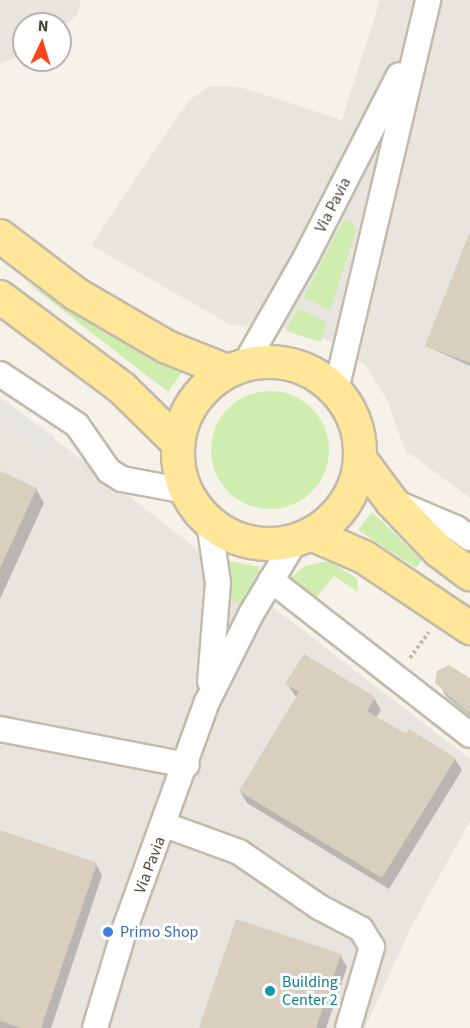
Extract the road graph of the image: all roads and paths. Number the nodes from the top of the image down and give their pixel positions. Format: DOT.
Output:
graph roads {
  1 [pos="428,0"];
  2 [pos="415,43"];
  3 [pos="0,236"];
  4 [pos="0,297"];
  5 [pos="236,367"];
  6 [pos="0,374"];
  7 [pos="336,390"];
  8 [pos="177,442"];
  9 [pos="361,460"];
  10 [pos="186,491"];
  11 [pos="392,502"];
  12 [pos="209,522"];
  13 [pos="303,538"];
  14 [pos="470,538"];
  15 [pos="470,574"];
  16 [pos="271,580"];
  17 [pos="445,610"];
  18 [pos="470,628"];
  19 [pos="396,677"];
  20 [pos="207,702"];
  21 [pos="0,729"];
  22 [pos="470,735"];
  23 [pos="188,765"];
  24 [pos="165,825"];
  25 [pos="95,1028"];
  26 [pos="348,1028"];
  1 -- 2 [label="street, Via Pavia"];
  2 -- 5 [label="street, Via Pavia"];
  2 -- 7 [label="street, Via Pavia"];
  3 -- 5 [label="main road"];
  4 -- 8 [label="main road"];
  5 -- 7 [label="main road"];
  5 -- 8 [label="main road"];
  6 -- 10 [label="street"];
  7 -- 9 [label="main road"];
  8 -- 10 [label="main road"];
  9 -- 11 [label="main road"];
  9 -- 13 [label="main road"];
  10 -- 12 [label="main road"];
  11 -- 14 [label="street"];
  11 -- 15 [label="main road"];
  12 -- 13 [label="main road"];
  12 -- 20 [label="street, Via Pavia"];
  13 -- 16 [label="street, Via Pavia"];
  13 -- 17 [label="main road"];
  16 -- 19 [label="street"];
  16 -- 20 [label="street, Via Pavia"];
  17 -- 18 [label="main road"];
  17 -- 19 [label="path"];
  19 -- 22 [label="street"];
  20 -- 23 [label="street, Via Pavia"];
  21 -- 23 [label="street"];
  23 -- 24 [label="street, Via Pavia"];
  24 -- 25 [label="street, Via Pavia"];
  24 -- 26 [label="street"];
}
